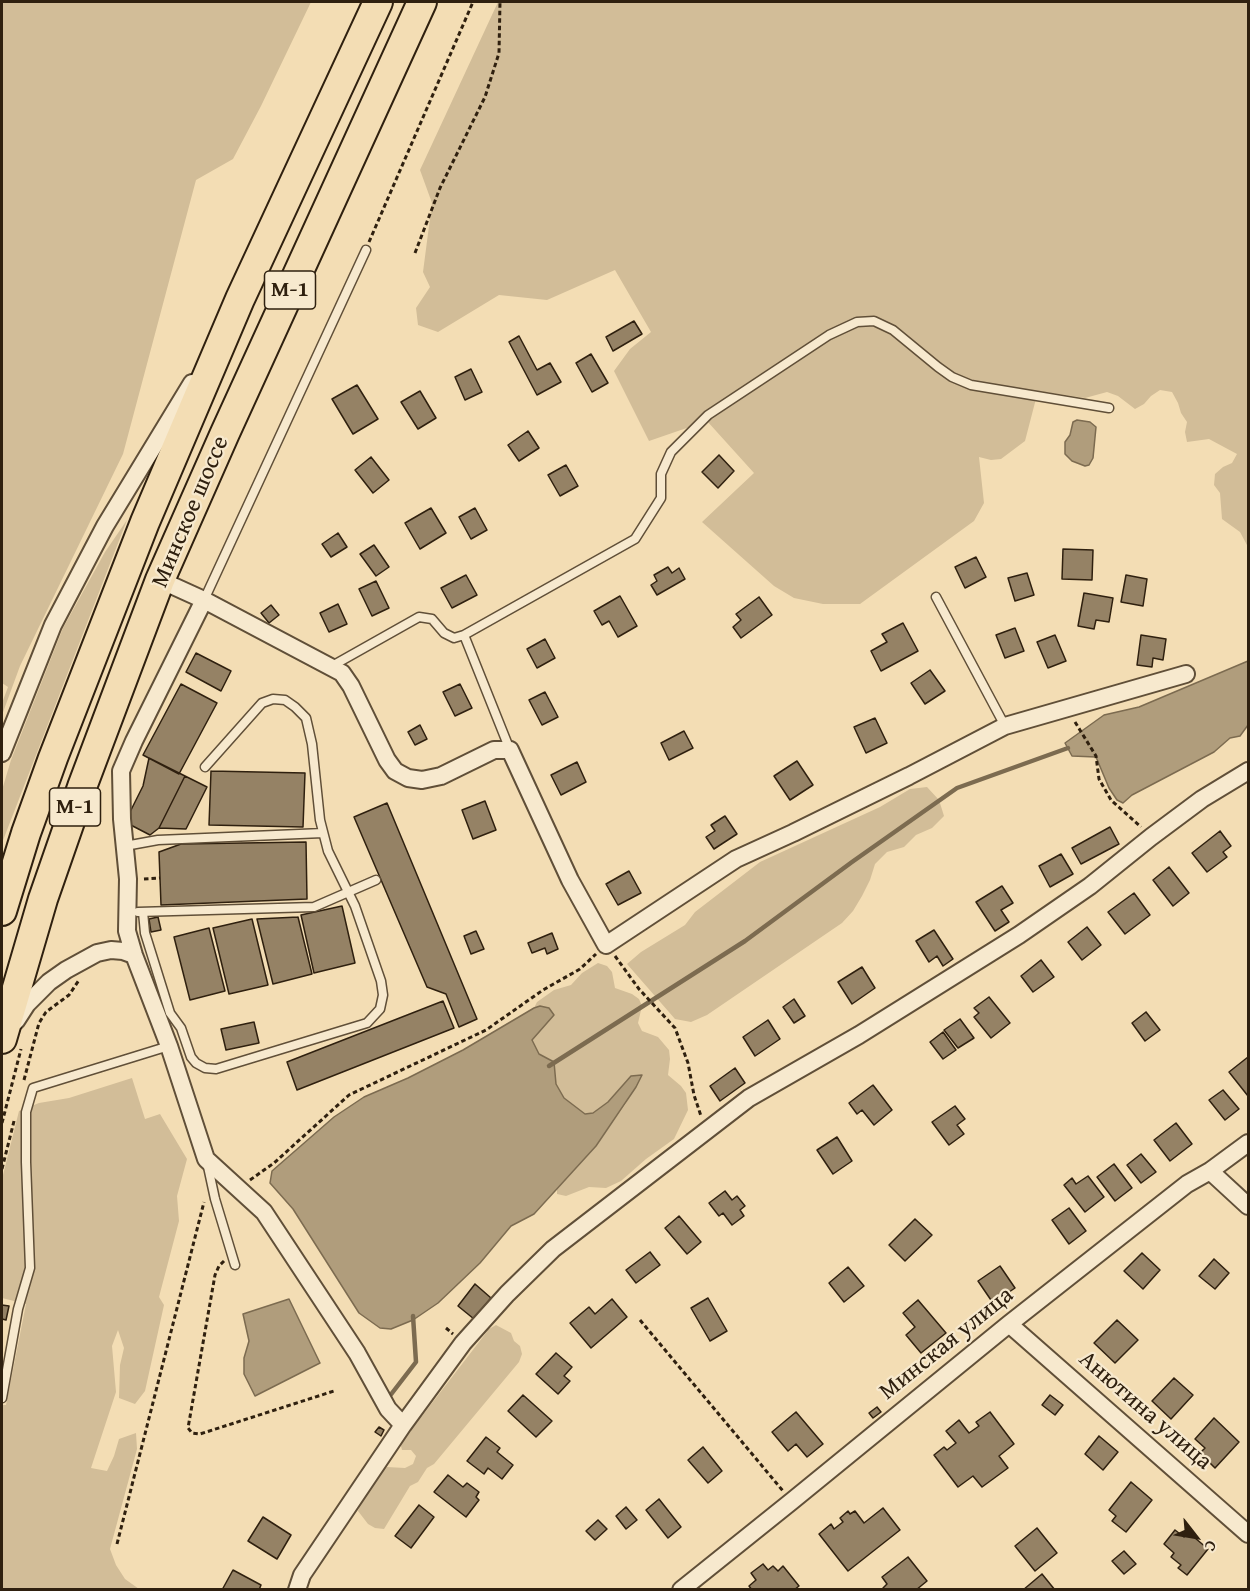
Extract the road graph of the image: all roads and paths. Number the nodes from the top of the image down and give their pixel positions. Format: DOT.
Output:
graph roads {
  1 [pos="378,2"];
  2 [pos="422,2"];
  3 [pos="473,2"];
  4 [pos="500,2"];
  5 [pos="366,250"];
  6 [pos="415,253"];
  7 [pos="240,299"];
  8 [pos="1109,408"];
  9 [pos="160,580"];
  10 [pos="936,597"];
  11 [pos="204,600"];
  12 [pos="464,634"];
  13 [pos="332,666"];
  14 [pos="1185,674"];
  15 [pos="1005,726"];
  16 [pos="1082,732"];
  17 [pos="510,750"];
  18 [pos="2,753"];
  19 [pos="205,767"];
  20 [pos="1248,771"];
  21 [pos="323,832"];
  22 [pos="1150,837"];
  23 [pos="125,846"];
  24 [pos="160,878"];
  25 [pos="142,879"];
  26 [pos="376,880"];
  27 [pos="347,892"];
  28 [pos="2,911"];
  29 [pos="136,912"];
  30 [pos="127,931"];
  31 [pos="606,945"];
  32 [pos="111,950"];
  33 [pos="134,955"];
  34 [pos="74,978"];
  35 [pos="11,1044"];
  36 [pos="169,1046"];
  37 [pos="2,1047"];
  38 [pos="23,1085"];
  39 [pos="15,1116"];
  40 [pos="2,1123"];
  41 [pos="707,1132"];
  42 [pos="1248,1143"];
  43 [pos="206,1159"];
  44 [pos="2,1169"];
  45 [pos="1210,1171"];
  46 [pos="212,1187"];
  47 [pos="238,1188"];
  48 [pos="1248,1206"];
  49 [pos="232,1254"];
  50 [pos="235,1265"];
  51 [pos="640,1320"];
  52 [pos="1009,1324"];
  53 [pos="6,1352"];
  54 [pos="334,1391"];
  55 [pos="2,1398"];
  56 [pos="403,1425"];
  57 [pos="792,1501"];
  58 [pos="1248,1534"];
  59 [pos="117,1544"];
  60 [pos="297,1590"];
  61 [pos="681,1590"];
  1 -- 7 [label="highway, Минское шоссе / М-1"];
  2 -- 9 [label="highway, Минское шоссе / М-1"];
  3 -- 5 [label="path"];
  4 -- 6 [label="path"];
  5 -- 11 [label="lane"];
  7 -- 18 [label="street"];
  7 -- 28 [label="highway, Минское шоссе / М-1"];
  8 -- 12 [label="lane"];
  9 -- 11 [label="street"];
  9 -- 35 [label="highway, Минское шоссе / М-1"];
  10 -- 15 [label="lane"];
  11 -- 13 [label="street"];
  11 -- 23 [label="street"];
  12 -- 13 [label="lane"];
  12 -- 17 [label="lane"];
  13 -- 17 [label="street"];
  14 -- 15 [label="street"];
  15 -- 31 [label="street"];
  16 -- 22 [label="path"];
  17 -- 31 [label="street"];
  19 -- 21 [label="lane"];
  20 -- 22 [label="street"];
  21 -- 23 [label="lane"];
  21 -- 27 [label="lane"];
  22 -- 41 [label="street"];
  23 -- 29 [label="street"];
  24 -- 25 [label="path"];
  26 -- 27 [label="lane"];
  27 -- 29 [label="lane"];
  27 -- 29 [label="lane"];
  29 -- 30 [label="street"];
  30 -- 32 [label="street"];
  30 -- 33 [label="street"];
  31 -- 41 [label="path"];
  31 -- 47 [label="path"];
  32 -- 33 [label="street"];
  32 -- 37 [label="street"];
  33 -- 36 [label="street"];
  34 -- 38 [label="path"];
  35 -- 40 [label="path"];
  36 -- 43 [label="street"];
  36 -- 53 [label="lane"];
  39 -- 44 [label="path"];
  41 -- 56 [label="street"];
  42 -- 45 [label="street, Минская улица"];
  43 -- 46 [label="lane"];
  43 -- 47 [label="street"];
  45 -- 48 [label="street"];
  45 -- 52 [label="street, Минская улица"];
  46 -- 49 [label="lane"];
  46 -- 59 [label="path"];
  47 -- 56 [label="street"];
  49 -- 50 [label="lane"];
  49 -- 54 [label="path"];
  51 -- 57 [label="path"];
  52 -- 57 [label="street, Минская улица"];
  52 -- 58 [label="street, Анютина улица"];
  53 -- 55 [label="lane"];
  56 -- 60 [label="street"];
  57 -- 61 [label="street, Минская улица"];
}
